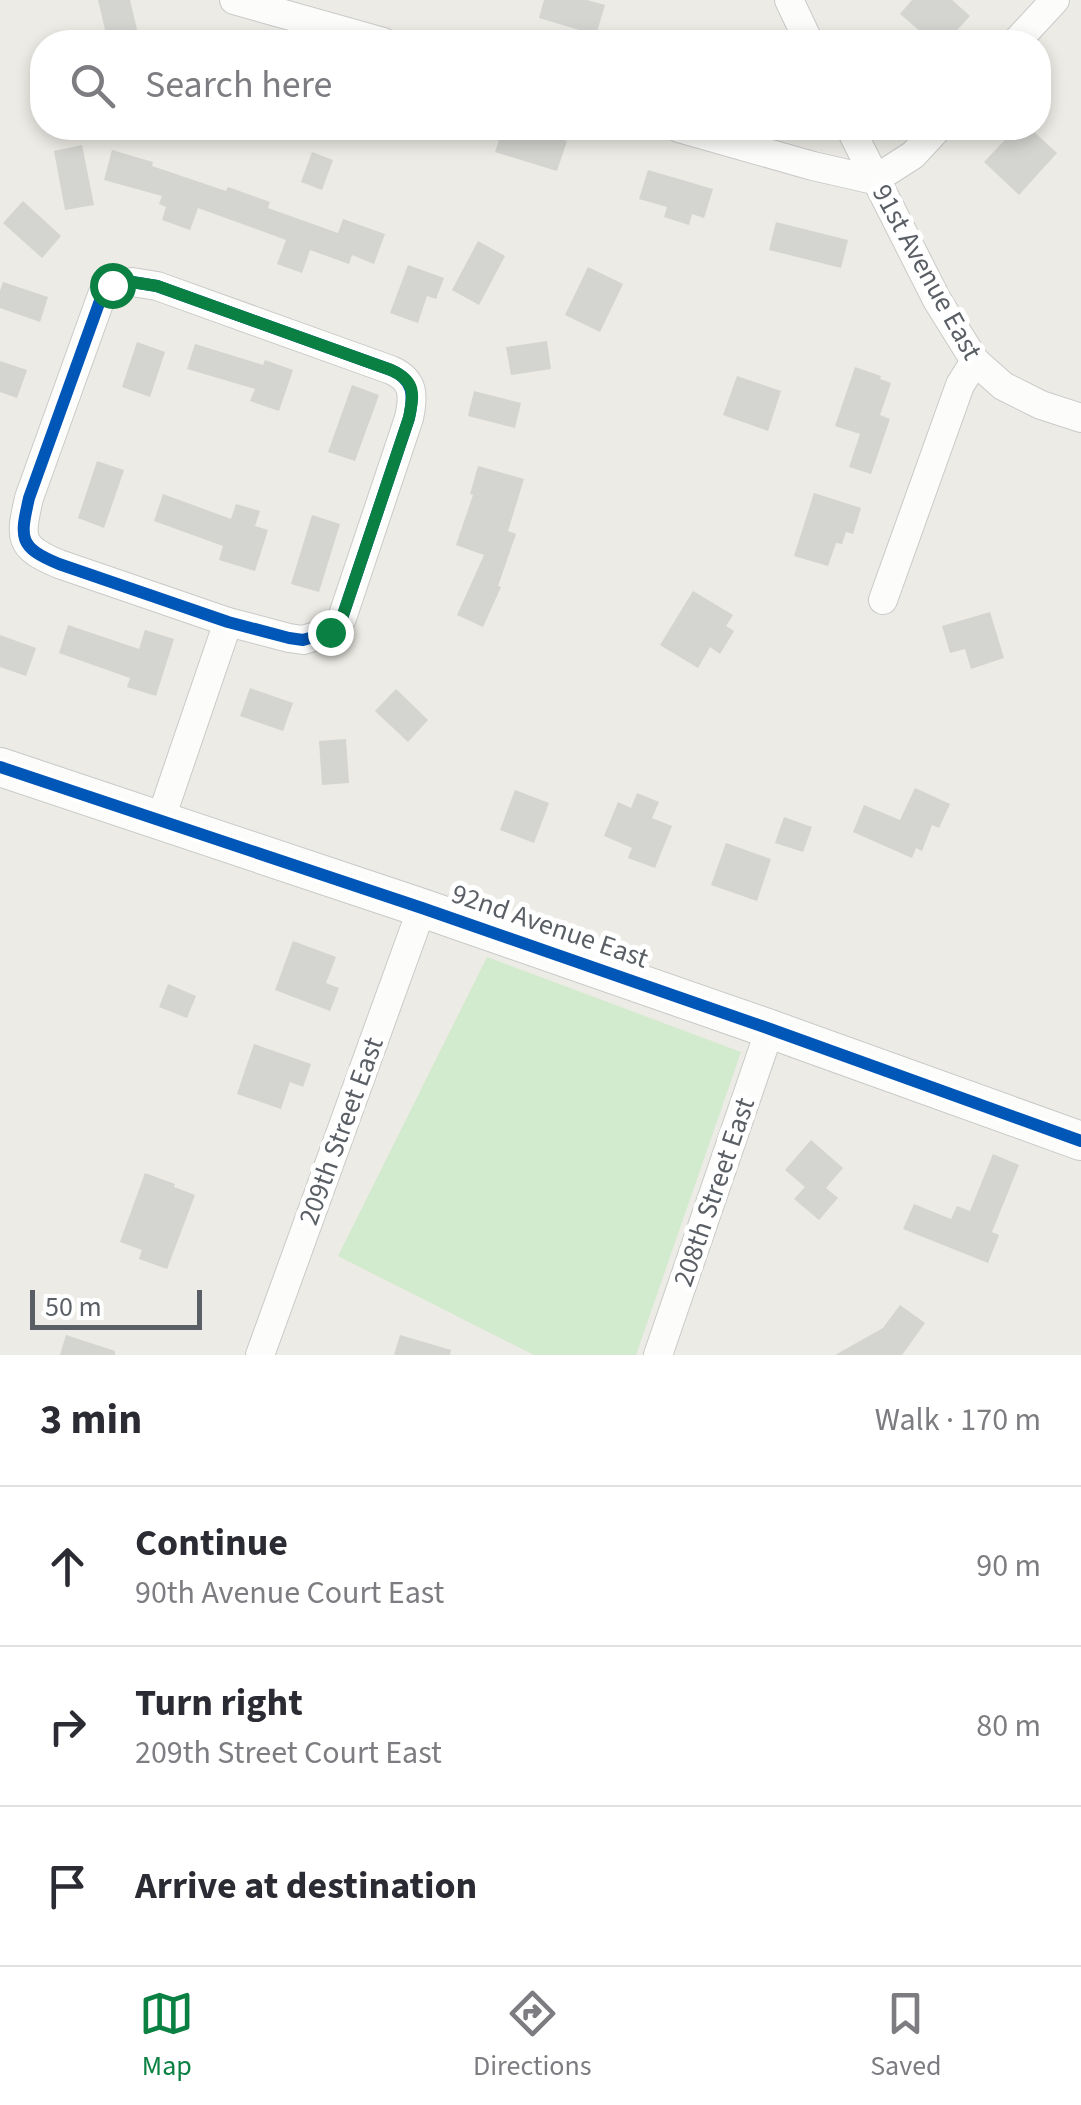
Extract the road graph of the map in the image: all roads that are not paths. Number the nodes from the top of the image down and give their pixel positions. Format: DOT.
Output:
graph roads {
  1 [pos="234,0"];
  2 [pos="789,0"];
  3 [pos="1055,0"];
  4 [pos="340,30"];
  5 [pos="803,30"];
  6 [pos="1027,30"];
  7 [pos="722,140"];
  8 [pos="856,140"];
  9 [pos="926,140"];
  10 [pos="874,180"];
  11 [pos="974,361"];
  12 [pos="1081,418"];
  13 [pos="883,600"];
  14 [pos="228,622"];
  15 [pos="0,767"];
  16 [pos="160,822"];
  17 [pos="422,908"];
  18 [pos="770,1029"];
  19 [pos="1081,1141"];
  20 [pos="260,1355"];
  21 [pos="658,1355"];
  1 -- 4 [label="street"];
  2 -- 5 [label="street"];
  3 -- 6 [label="street"];
  7 -- 10 [label="street"];
  8 -- 10 [label="street, 91st Avenue East"];
  9 -- 10 [label="street"];
  10 -- 11 [label="street, 91st Avenue East"];
  11 -- 12 [label="street, 91st Avenue East"];
  11 -- 13 [label="street"];
  14 -- 14 [label="street"];
  14 -- 16 [label="street"];
  15 -- 16 [label="street, 92nd Avenue East"];
  16 -- 17 [label="street, 92nd Avenue East"];
  17 -- 18 [label="street, 92nd Avenue East"];
  17 -- 20 [label="street, 209th Street East"];
  18 -- 19 [label="street, 92nd Avenue East"];
  18 -- 21 [label="street, 208th Street East"];
}
